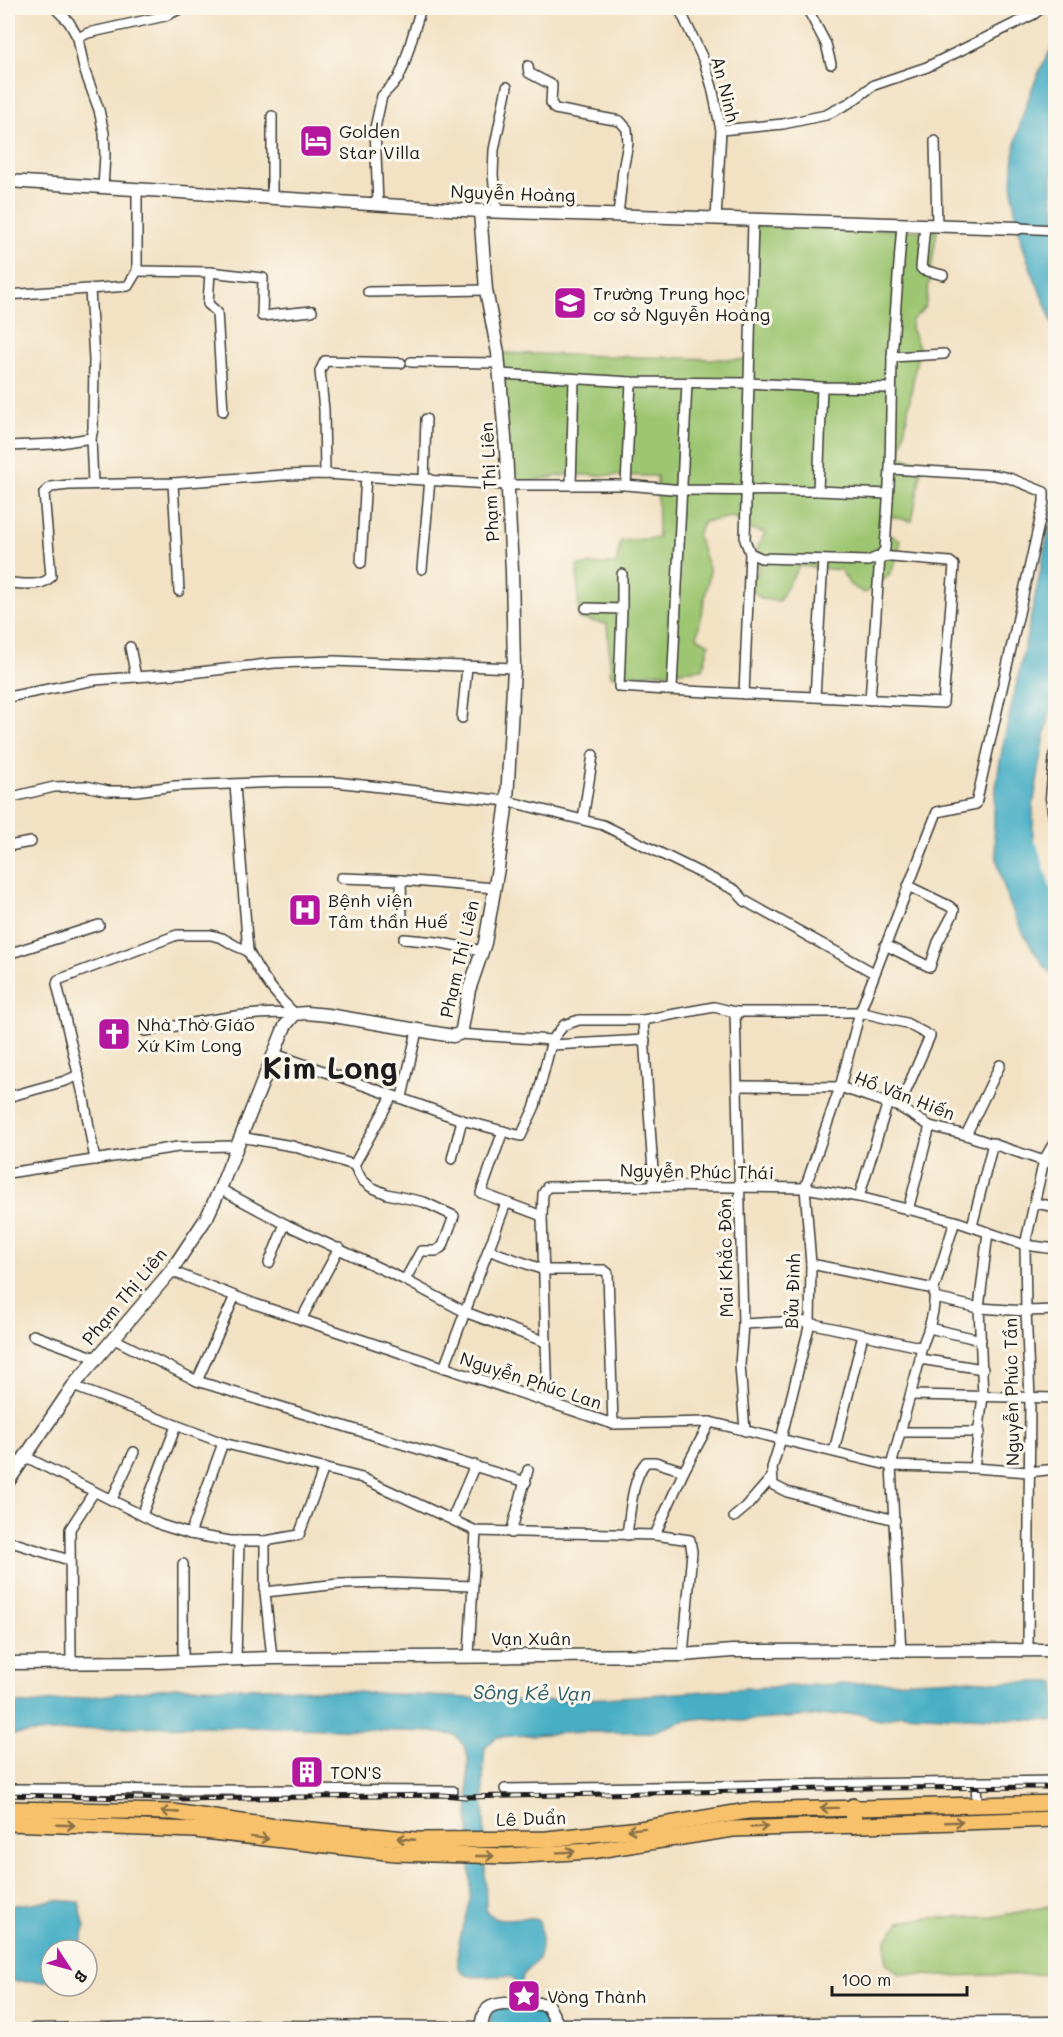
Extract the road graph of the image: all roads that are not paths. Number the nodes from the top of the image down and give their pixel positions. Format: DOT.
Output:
graph roads {
  1 [pos="55,8"];
  2 [pos="182,8"];
  3 [pos="421,8"];
  4 [pos="679,8"];
  5 [pos="807,8"];
  6 [pos="1042,8"];
  7 [pos="78,38"];
  8 [pos="831,64"];
  9 [pos="528,66"];
  10 [pos="507,87"];
  11 [pos="272,116"];
  12 [pos="721,130"];
  13 [pos="935,141"];
  14 [pos="8,181"];
  15 [pos="103,187"];
  16 [pos="137,189"];
  17 [pos="272,198"];
  18 [pos="378,205"];
  19 [pos="480,211"];
  20 [pos="497,212"];
  21 [pos="618,215"];
  22 [pos="716,219"];
  23 [pos="753,220"];
  24 [pos="902,224"];
  25 [pos="931,225"];
  26 [pos="1018,228"];
  27 [pos="1056,230"];
  28 [pos="137,272"];
  29 [pos="210,272"];
  30 [pos="943,275"];
  31 [pos="90,289"];
  32 [pos="486,290"];
  33 [pos="368,292"];
  34 [pos="8,295"];
  35 [pos="312,311"];
  36 [pos="944,354"];
  37 [pos="892,357"];
  38 [pos="499,368"];
  39 [pos="574,379"];
  40 [pos="631,382"];
  41 [pos="687,383"];
  42 [pos="748,383"];
  43 [pos="822,387"];
  44 [pos="891,388"];
  45 [pos="223,411"];
  46 [pos="426,419"];
  47 [pos="91,438"];
  48 [pos="8,446"];
  49 [pos="890,469"];
  50 [pos="325,474"];
  51 [pos="366,475"];
  52 [pos="427,479"];
  53 [pos="173,483"];
  54 [pos="93,484"];
  55 [pos="507,485"];
  56 [pos="571,485"];
  57 [pos="626,485"];
  58 [pos="683,490"];
  59 [pos="746,490"];
  60 [pos="818,491"];
  61 [pos="888,494"];
  62 [pos="750,553"];
  63 [pos="880,556"];
  64 [pos="823,560"];
  65 [pos="361,563"];
  66 [pos="422,569"];
  67 [pos="622,574"];
  68 [pos="8,583"];
  69 [pos="179,591"];
  70 [pos="586,608"];
  71 [pos="622,609"];
  72 [pos="130,647"];
  73 [pos="467,667"];
  74 [pos="514,668"];
  75 [pos="136,677"];
  76 [pos="666,690"];
  77 [pos="744,694"];
  78 [pos="8,697"];
  79 [pos="815,697"];
  80 [pos="870,700"];
  81 [pos="462,718"];
  82 [pos="1056,754"];
  83 [pos="593,755"];
  84 [pos="236,785"];
  85 [pos="8,798"];
  86 [pos="507,801"];
  87 [pos="583,819"];
  88 [pos="1056,822"];
  89 [pos="31,842"];
  90 [pos="8,846"];
  91 [pos="342,878"];
  92 [pos="401,880"];
  93 [pos="908,886"];
  94 [pos="494,888"];
  95 [pos="402,920"];
  96 [pos="99,925"];
  97 [pos="404,939"];
  98 [pos="885,945"];
  99 [pos="248,951"];
  100 [pos="482,951"];
  101 [pos="8,954"];
  102 [pos="874,973"];
  103 [pos="735,1012"];
  104 [pos="860,1012"];
  105 [pos="295,1014"];
  106 [pos="643,1020"];
  107 [pos="145,1031"];
  108 [pos="417,1031"];
  109 [pos="459,1034"];
  110 [pos="645,1040"];
  111 [pos="552,1043"];
  112 [pos="275,1054"];
  113 [pos="1000,1065"];
  114 [pos="78,1075"];
  115 [pos="737,1086"];
  116 [pos="840,1087"];
  117 [pos="397,1096"];
  118 [pos="8,1097"];
  119 [pos="888,1102"];
  120 [pos="899,1107"];
  121 [pos="462,1120"];
  122 [pos="930,1126"];
  123 [pos="504,1131"];
  124 [pos="966,1135"];
  125 [pos="1056,1139"];
  126 [pos="238,1142"];
  127 [pos="993,1143"];
  128 [pos="452,1159"];
  129 [pos="95,1160"];
  130 [pos="1044,1160"];
  131 [pos="354,1165"];
  132 [pos="1056,1165"];
  133 [pos="8,1173"];
  134 [pos="654,1186"];
  135 [pos="741,1188"];
  136 [pos="805,1188"];
  137 [pos="220,1189"];
  138 [pos="860,1197"];
  139 [pos="506,1203"];
  140 [pos="1035,1203"];
  141 [pos="1056,1207"];
  142 [pos="908,1210"];
  143 [pos="542,1216"];
  144 [pos="955,1221"];
  145 [pos="285,1224"];
  146 [pos="972,1226"];
  147 [pos="988,1232"];
  148 [pos="1025,1245"];
  149 [pos="339,1248"];
  150 [pos="1056,1249"];
  151 [pos="488,1250"];
  152 [pos="270,1263"];
  153 [pos="811,1264"];
  154 [pos="544,1270"];
  155 [pos="171,1271"];
  156 [pos="405,1280"];
  157 [pos="934,1293"];
  158 [pos="236,1296"];
  159 [pos="979,1308"];
  160 [pos="1056,1310"];
  161 [pos="1026,1311"];
  162 [pos="465,1312"];
  163 [pos="301,1320"];
  164 [pos="743,1323"];
  165 [pos="810,1323"];
  166 [pos="929,1328"];
  167 [pos="33,1335"];
  168 [pos="863,1335"];
  169 [pos="114,1339"];
  170 [pos="981,1340"];
  171 [pos="546,1341"];
  172 [pos="920,1347"];
  173 [pos="96,1358"];
  174 [pos="920,1359"];
  175 [pos="444,1368"];
  176 [pos="983,1369"];
  177 [pos="198,1381"];
  178 [pos="73,1386"];
  179 [pos="911,1395"];
  180 [pos="983,1396"];
  181 [pos="1030,1398"];
  182 [pos="1056,1398"];
  183 [pos="548,1403"];
  184 [pos="710,1422"];
  185 [pos="613,1424"];
  186 [pos="176,1426"];
  187 [pos="745,1431"];
  188 [pos="901,1432"];
  189 [pos="980,1432"];
  190 [pos="781,1439"];
  191 [pos="223,1443"];
  192 [pos="834,1451"];
  193 [pos="134,1452"];
  194 [pos="24,1456"];
  195 [pos="475,1465"];
  196 [pos="891,1466"];
  197 [pos="324,1468"];
  198 [pos="974,1468"];
  199 [pos="1056,1469"];
  200 [pos="528,1470"];
  201 [pos="684,1471"];
  202 [pos="1028,1472"];
  203 [pos="772,1477"];
  204 [pos="8,1482"];
  205 [pos="526,1482"];
  206 [pos="94,1492"];
  207 [pos="112,1499"];
  208 [pos="142,1515"];
  209 [pos="734,1517"];
  210 [pos="452,1519"];
  211 [pos="895,1520"];
  212 [pos="476,1531"];
  213 [pos="511,1533"];
  214 [pos="190,1534"];
  215 [pos="627,1535"];
  216 [pos="655,1535"];
  217 [pos="8,1541"];
  218 [pos="239,1541"];
  219 [pos="265,1541"];
  220 [pos="69,1560"];
  221 [pos="183,1564"];
  222 [pos="472,1586"];
  223 [pos="265,1592"];
  224 [pos="1028,1650"];
  225 [pos="1056,1650"];
  226 [pos="901,1652"];
  227 [pos="469,1655"];
  228 [pos="683,1655"];
  229 [pos="272,1658"];
  230 [pos="236,1659"];
  231 [pos="71,1662"];
  232 [pos="183,1662"];
  233 [pos="8,1663"];
  234 [pos="1056,1780"];
  235 [pos="976,1781"];
  236 [pos="8,1789"];
  237 [pos="505,1789"];
  238 [pos="453,1791"];
  239 [pos="1056,1803"];
  240 [pos="977,1804"];
  241 [pos="853,1808"];
  242 [pos="8,1809"];
  243 [pos="196,1814"];
  244 [pos="1056,1819"];
  245 [pos="8,1823"];
  246 [pos="853,1825"];
  247 [pos="195,1830"];
  248 [pos="1056,2023"];
  249 [pos="558,2027"];
  250 [pos="631,2027"];
  251 [pos="743,2027"];
  252 [pos="227,2028"];
  253 [pos="672,2028"];
  254 [pos="481,2029"];
  255 [pos="34,2030"];
  1 -- 7 [label="street"];
  2 -- 7 [label="street"];
  3 -- 18 [label="street"];
  4 -- 12 [label="street, An Ninh"];
  5 -- 8 [label="street"];
  6 -- 12 [label="street"];
  7 -- 15 [label="street"];
  9 -- 21 [label="street"];
  10 -- 20 [label="street"];
  11 -- 17 [label="street"];
  12 -- 22 [label="street, An Ninh"];
  13 -- 25 [label="street"];
  14 -- 15 [label="street, Nguyễn Hoàng"];
  15 -- 16 [label="street, Nguyễn Hoàng"];
  16 -- 17 [label="street, Nguyễn Hoàng"];
  16 -- 28 [label="street"];
  17 -- 18 [label="street, Nguyễn Hoàng"];
  18 -- 19 [label="street, Nguyễn Hoàng"];
  19 -- 20 [label="street, Nguyễn Hoàng"];
  19 -- 32 [label="street, Phạm Thị Liên"];
  20 -- 21 [label="street, Nguyễn Hoàng"];
  21 -- 22 [label="street, Nguyễn Hoàng"];
  22 -- 23 [label="street, Nguyễn Hoàng"];
  23 -- 24 [label="street, Nguyễn Hoàng"];
  23 -- 42 [label="street"];
  24 -- 25 [label="street, Nguyễn Hoàng"];
  24 -- 37 [label="street"];
  25 -- 26 [label="street, Nguyễn Hoàng"];
  25 -- 30 [label="street"];
  26 -- 27 [label="street"];
  28 -- 29 [label="street"];
  28 -- 31 [label="street"];
  29 -- 35 [label="street"];
  29 -- 45 [label="street"];
  31 -- 34 [label="street"];
  31 -- 47 [label="street"];
  32 -- 33 [label="street"];
  32 -- 38 [label="street, Phạm Thị Liên"];
  36 -- 37 [label="street"];
  37 -- 44 [label="street"];
  38 -- 39 [label="street"];
  38 -- 50 [label="street"];
  38 -- 55 [label="street, Phạm Thị Liên"];
  39 -- 40 [label="street"];
  39 -- 56 [label="street"];
  40 -- 41 [label="street"];
  40 -- 57 [label="street"];
  41 -- 42 [label="street"];
  41 -- 58 [label="street"];
  42 -- 43 [label="street"];
  42 -- 59 [label="street"];
  43 -- 44 [label="street"];
  43 -- 60 [label="street"];
  44 -- 49 [label="street"];
  46 -- 52 [label="street"];
  47 -- 48 [label="street"];
  47 -- 54 [label="street"];
  49 -- 61 [label="street"];
  49 -- 93 [label="street, Bửu Đình"];
  50 -- 51 [label="street"];
  50 -- 53 [label="street"];
  51 -- 52 [label="street"];
  51 -- 65 [label="street"];
  52 -- 55 [label="street"];
  52 -- 66 [label="street"];
  53 -- 54 [label="street"];
  53 -- 69 [label="street"];
  54 -- 68 [label="street"];
  55 -- 56 [label="street"];
  55 -- 74 [label="street, Phạm Thị Liên"];
  56 -- 57 [label="street"];
  57 -- 58 [label="street"];
  58 -- 59 [label="street"];
  58 -- 76 [label="street"];
  59 -- 60 [label="street"];
  59 -- 62 [label="street"];
  60 -- 61 [label="street"];
  61 -- 63 [label="street"];
  62 -- 64 [label="street"];
  62 -- 77 [label="street"];
  63 -- 64 [label="street"];
  63 -- 80 [label="street"];
  63 -- 80 [label="street"];
  64 -- 79 [label="street"];
  67 -- 71 [label="street"];
  70 -- 71 [label="street"];
  71 -- 76 [label="street"];
  72 -- 75 [label="street"];
  73 -- 74 [label="street"];
  73 -- 75 [label="street"];
  73 -- 81 [label="street"];
  74 -- 86 [label="street, Phạm Thị Liên"];
  75 -- 78 [label="street"];
  76 -- 77 [label="street"];
  77 -- 79 [label="street"];
  79 -- 80 [label="street"];
  82 -- 88 [label="street"];
  83 -- 87 [label="street"];
  84 -- 85 [label="street"];
  84 -- 86 [label="street"];
  84 -- 99 [label="street"];
  86 -- 87 [label="street"];
  86 -- 94 [label="street, Phạm Thị Liên"];
  87 -- 102 [label="street"];
  89 -- 90 [label="street"];
  91 -- 92 [label="street"];
  92 -- 94 [label="street"];
  92 -- 95 [label="street"];
  93 -- 98 [label="street, Bửu Đình"];
  93 -- 98 [label="street"];
  94 -- 100 [label="street, Phạm Thị Liên"];
  96 -- 101 [label="street"];
  97 -- 100 [label="street"];
  98 -- 102 [label="street, Bửu Đình"];
  99 -- 105 [label="street"];
  99 -- 114 [label="street"];
  100 -- 109 [label="street, Phạm Thị Liên"];
  102 -- 104 [label="street, Bửu Đình"];
  103 -- 104 [label="street"];
  103 -- 106 [label="street"];
  103 -- 115 [label="street, Mai Khắc Đôn"];
  104 -- 116 [label="street, Bửu Đình"];
  104 -- 120 [label="street"];
  105 -- 107 [label="street"];
  105 -- 108 [label="street, Phạm Thị Liên"];
  105 -- 112 [label="street, Phạm Thị Liên"];
  106 -- 110 [label="street"];
  106 -- 111 [label="street"];
  108 -- 109 [label="street, Phạm Thị Liên"];
  108 -- 117 [label="street"];
  109 -- 111 [label="street"];
  110 -- 111 [label="street"];
  110 -- 134 [label="street"];
  111 -- 123 [label="street"];
  112 -- 117 [label="street"];
  112 -- 126 [label="street, Phạm Thị Liên"];
  113 -- 124 [label="street"];
  114 -- 118 [label="street"];
  114 -- 129 [label="street"];
  115 -- 116 [label="street, Hồ Văn Hiến"];
  115 -- 135 [label="street, Mai Khắc Đôn"];
  116 -- 119 [label="street, Hồ Văn Hiến"];
  116 -- 136 [label="street, Bửu Đình"];
  117 -- 121 [label="street"];
  117 -- 131 [label="street"];
  119 -- 120 [label="street, Hồ Văn Hiến"];
  119 -- 138 [label="street"];
  120 -- 122 [label="street, Hồ Văn Hiến"];
  121 -- 123 [label="street"];
  121 -- 128 [label="street"];
  122 -- 124 [label="street, Hồ Văn Hiến"];
  122 -- 142 [label="street"];
  123 -- 139 [label="street"];
  124 -- 127 [label="street, Hồ Văn Hiến"];
  125 -- 130 [label="street, Nguyễn Phúc Tần"];
  126 -- 129 [label="street"];
  126 -- 131 [label="street"];
  126 -- 137 [label="street, Phạm Thị Liên"];
  127 -- 130 [label="street, Hồ Văn Hiến"];
  127 -- 146 [label="street"];
  129 -- 133 [label="street"];
  130 -- 132 [label="street, Hồ Văn Hiến"];
  130 -- 140 [label="street, Nguyễn Phúc Tần"];
  131 -- 156 [label="street"];
  134 -- 135 [label="street, Nguyễn Phúc Thái"];
  134 -- 143 [label="street, Nguyễn Phúc Thái"];
  135 -- 136 [label="street, Nguyễn Phúc Thái"];
  135 -- 164 [label="street, Mai Khắc Đôn"];
  136 -- 138 [label="street, Nguyễn Phúc Thái"];
  136 -- 153 [label="street, Bửu Đình"];
  137 -- 145 [label="street"];
  137 -- 155 [label="street, Phạm Thị Liên"];
  138 -- 142 [label="street, Nguyễn Phúc Thái"];
  139 -- 143 [label="street"];
  139 -- 151 [label="street"];
  140 -- 141 [label="street"];
  140 -- 148 [label="street, Nguyễn Phúc Tần"];
  142 -- 144 [label="street, Nguyễn Phúc Thái"];
  143 -- 154 [label="street, Nguyễn Phúc Thái"];
  144 -- 146 [label="street, Nguyễn Phúc Thái"];
  144 -- 157 [label="street"];
  145 -- 149 [label="street"];
  145 -- 152 [label="street"];
  146 -- 147 [label="street, Nguyễn Phúc Thái"];
  147 -- 148 [label="street, Nguyễn Phúc Thái"];
  147 -- 159 [label="street"];
  148 -- 150 [label="street, Nguyễn Phúc Thái"];
  148 -- 161 [label="street, Nguyễn Phúc Tần"];
  149 -- 156 [label="street"];
  149 -- 163 [label="street"];
  151 -- 154 [label="street"];
  151 -- 162 [label="street"];
  153 -- 157 [label="street"];
  153 -- 165 [label="street, Bửu Đình"];
  154 -- 171 [label="street, Nguyễn Phúc Thái"];
  154 -- 185 [label="street"];
  155 -- 158 [label="street, Nguyễn Phúc Lan"];
  155 -- 169 [label="street, Phạm Thị Liên"];
  156 -- 162 [label="street"];
  157 -- 159 [label="street"];
  157 -- 166 [label="street"];
  158 -- 163 [label="street, Nguyễn Phúc Lan"];
  158 -- 177 [label="street"];
  159 -- 161 [label="street"];
  159 -- 170 [label="street"];
  160 -- 161 [label="street"];
  161 -- 181 [label="street, Nguyễn Phúc Tần"];
  162 -- 171 [label="street"];
  162 -- 175 [label="street"];
  163 -- 175 [label="street, Nguyễn Phúc Lan"];
  164 -- 165 [label="street"];
  164 -- 187 [label="street, Mai Khắc Đôn"];
  165 -- 168 [label="street"];
  165 -- 190 [label="street, Bửu Đình"];
  166 -- 170 [label="street"];
  166 -- 172 [label="street"];
  167 -- 173 [label="street"];
  168 -- 172 [label="street"];
  168 -- 192 [label="street"];
  169 -- 173 [label="street, Phạm Thị Liên"];
  169 -- 177 [label="street"];
  170 -- 176 [label="street"];
  171 -- 183 [label="street, Nguyễn Phúc Thái"];
  172 -- 174 [label="street"];
  173 -- 178 [label="street, Phạm Thị Liên"];
  174 -- 176 [label="street"];
  174 -- 179 [label="street"];
  175 -- 183 [label="street, Nguyễn Phúc Lan"];
  176 -- 180 [label="street"];
  177 -- 195 [label="street"];
  178 -- 186 [label="street"];
  178 -- 194 [label="street, Phạm Thị Liên"];
  179 -- 180 [label="street"];
  179 -- 188 [label="street"];
  180 -- 181 [label="street"];
  180 -- 189 [label="street"];
  181 -- 182 [label="street"];
  181 -- 202 [label="street, Nguyễn Phúc Tần"];
  183 -- 185 [label="street, Nguyễn Phúc Lan"];
  184 -- 185 [label="street, Nguyễn Phúc Lan"];
  184 -- 187 [label="street, Nguyễn Phúc Lan"];
  184 -- 201 [label="street"];
  186 -- 191 [label="street"];
  186 -- 208 [label="street"];
  187 -- 190 [label="street, Nguyễn Phúc Lan"];
  188 -- 189 [label="street"];
  188 -- 196 [label="street"];
  189 -- 198 [label="street"];
  190 -- 192 [label="street, Nguyễn Phúc Lan"];
  190 -- 203 [label="street, Bửu Đình"];
  191 -- 197 [label="street"];
  191 -- 214 [label="street"];
  192 -- 196 [label="street, Nguyễn Phúc Lan"];
  193 -- 207 [label="street"];
  194 -- 204 [label="street, Phạm Thị Liên"];
  194 -- 206 [label="street"];
  195 -- 205 [label="street"];
  195 -- 210 [label="street"];
  196 -- 198 [label="street, Nguyễn Phúc Lan"];
  196 -- 211 [label="street"];
  197 -- 210 [label="street"];
  197 -- 219 [label="street"];
  198 -- 202 [label="street, Nguyễn Phúc Lan"];
  199 -- 202 [label="street, Nguyễn Phúc Lan"];
  200 -- 205 [label="street"];
  201 -- 215 [label="street"];
  201 -- 216 [label="street"];
  202 -- 224 [label="street, Nguyễn Phúc Tần"];
  203 -- 209 [label="street"];
  203 -- 211 [label="street"];
  205 -- 213 [label="street"];
  206 -- 207 [label="street"];
  206 -- 220 [label="street"];
  207 -- 208 [label="street"];
  208 -- 214 [label="street"];
  210 -- 212 [label="street"];
  211 -- 226 [label="street"];
  212 -- 213 [label="street"];
  212 -- 222 [label="street"];
  213 -- 215 [label="street"];
  214 -- 218 [label="street"];
  215 -- 216 [label="street"];
  216 -- 228 [label="street"];
  217 -- 220 [label="street"];
  218 -- 219 [label="street"];
  218 -- 230 [label="street"];
  219 -- 223 [label="street"];
  220 -- 231 [label="street"];
  221 -- 232 [label="street"];
  222 -- 223 [label="street"];
  222 -- 227 [label="street"];
  223 -- 229 [label="street"];
  224 -- 225 [label="street, Vạn Xuân"];
  224 -- 226 [label="street, Vạn Xuân"];
  226 -- 228 [label="street, Vạn Xuân"];
  227 -- 228 [label="street, Vạn Xuân"];
  227 -- 229 [label="street, Vạn Xuân"];
  229 -- 230 [label="street, Vạn Xuân"];
  230 -- 232 [label="street, Vạn Xuân"];
  231 -- 232 [label="street, Vạn Xuân"];
  231 -- 233 [label="street, Vạn Xuân"];
  234 -- 235 [label="street"];
  235 -- 237 [label="street"];
  235 -- 240 [label="street"];
  236 -- 238 [label="street"];
  239 -- 240 [label="main road, Lê Duẩn"];
  240 -- 241 [label="main road, Lê Duẩn"];
  241 -- 243 [label="main road, Lê Duẩn, one-way"];
  241 -- 246 [label="highway"];
  243 -- 242 [label="main road, Lê Duẩn, one-way"];
  243 -- 247 [label="main road"];
  246 -- 244 [label="main road, Lê Duẩn, one-way"];
  245 -- 247 [label="main road, Lê Duẩn, one-way"];
  247 -- 246 [label="main road, Lê Duẩn, one-way"];
  248 -- 251 [label="street"];
  249 -- 250 [label="street"];
  249 -- 254 [label="street"];
  250 -- 253 [label="street"];
  251 -- 253 [label="street"];
  252 -- 254 [label="street"];
  252 -- 255 [label="street"];
}
